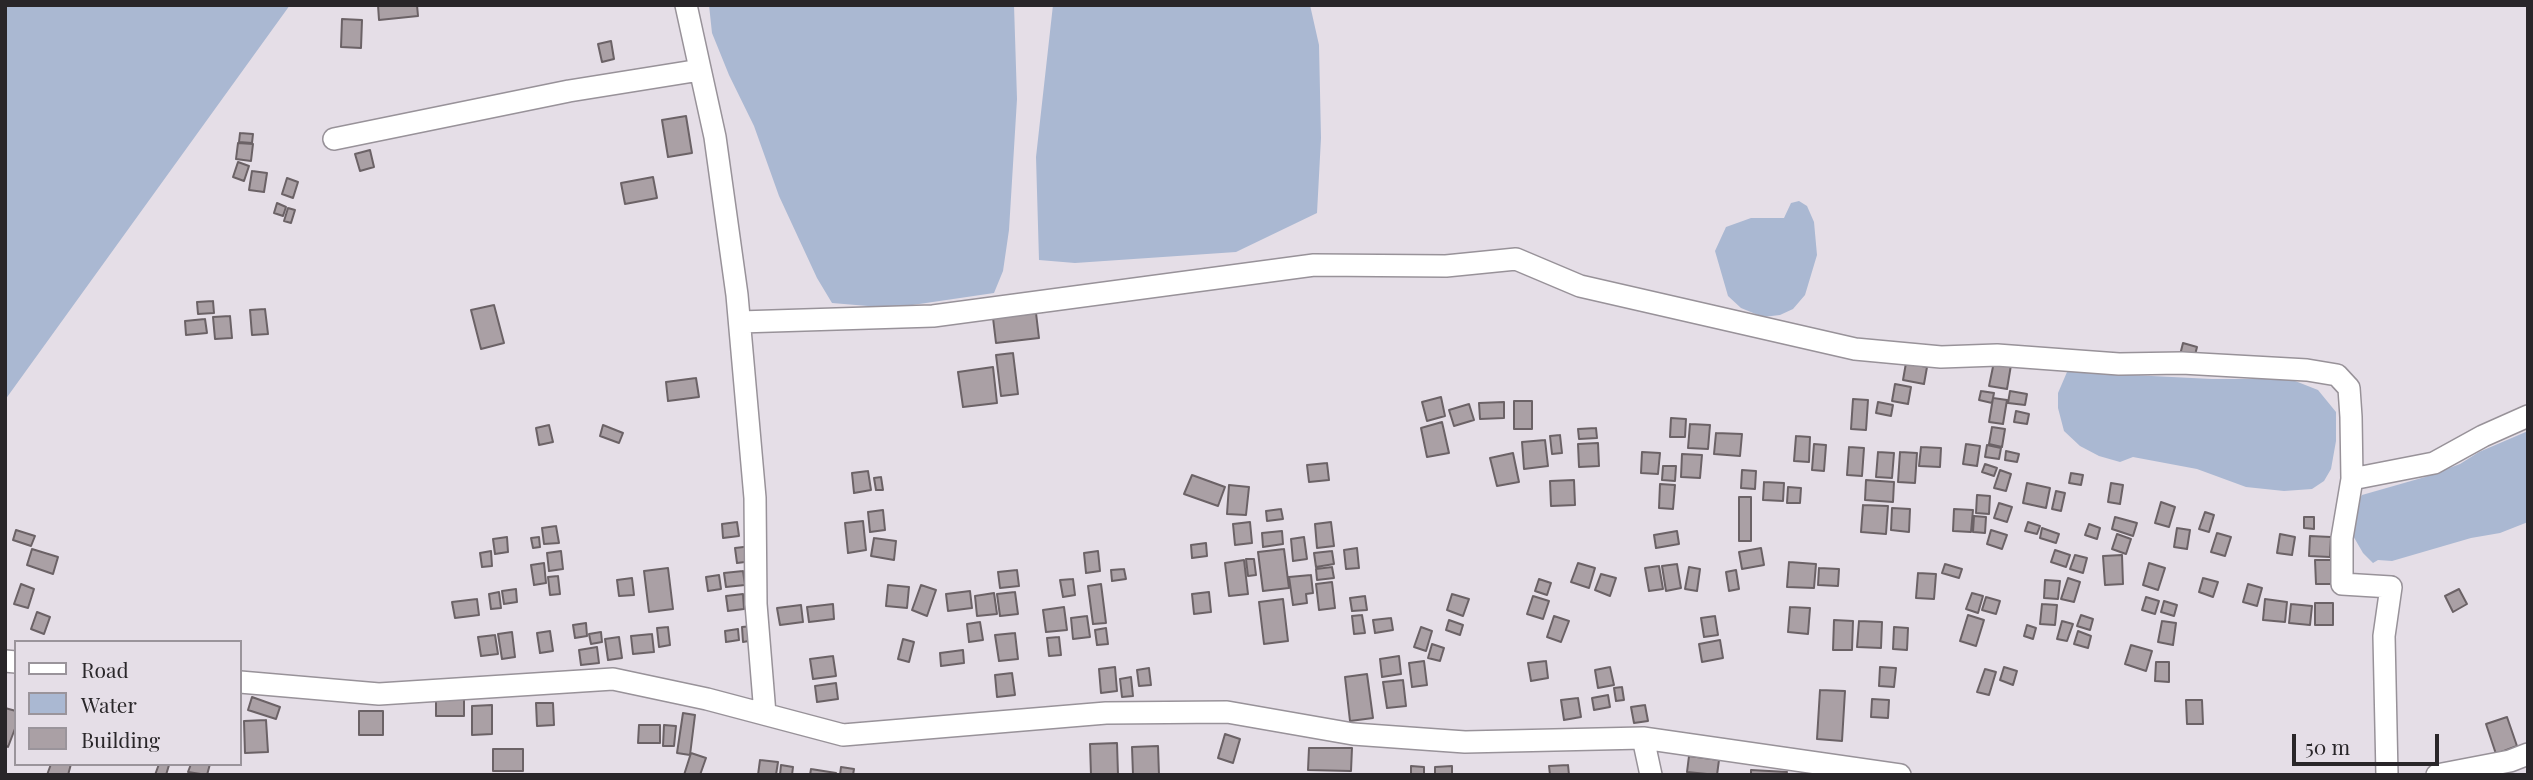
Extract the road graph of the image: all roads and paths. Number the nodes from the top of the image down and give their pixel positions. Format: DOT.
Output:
graph roads {
  1 [pos="686,5"];
  2 [pos="700,70"];
  3 [pos="334,139"];
  4 [pos="740,322"];
  5 [pos="2528,416"];
  6 [pos="2352,479"];
  7 [pos="242,682"];
  8 [pos="765,715"];
  9 [pos="1643,738"];
  10 [pos="2528,754"];
  11 [pos="1651,775"];
  12 [pos="1900,775"];
  13 [pos="2387,775"];
  14 [pos="2437,775"];
  1 -- 2 [label="street"];
  2 -- 3 [label="street"];
  2 -- 4 [label="street"];
  4 -- 6 [label="street"];
  4 -- 8 [label="street"];
  5 -- 6 [label="street"];
  6 -- 13 [label="street"];
  7 -- 8 [label="street"];
  8 -- 9 [label="street"];
  9 -- 11 [label="street"];
  9 -- 12 [label="street"];
  10 -- 14 [label="street"];
}
